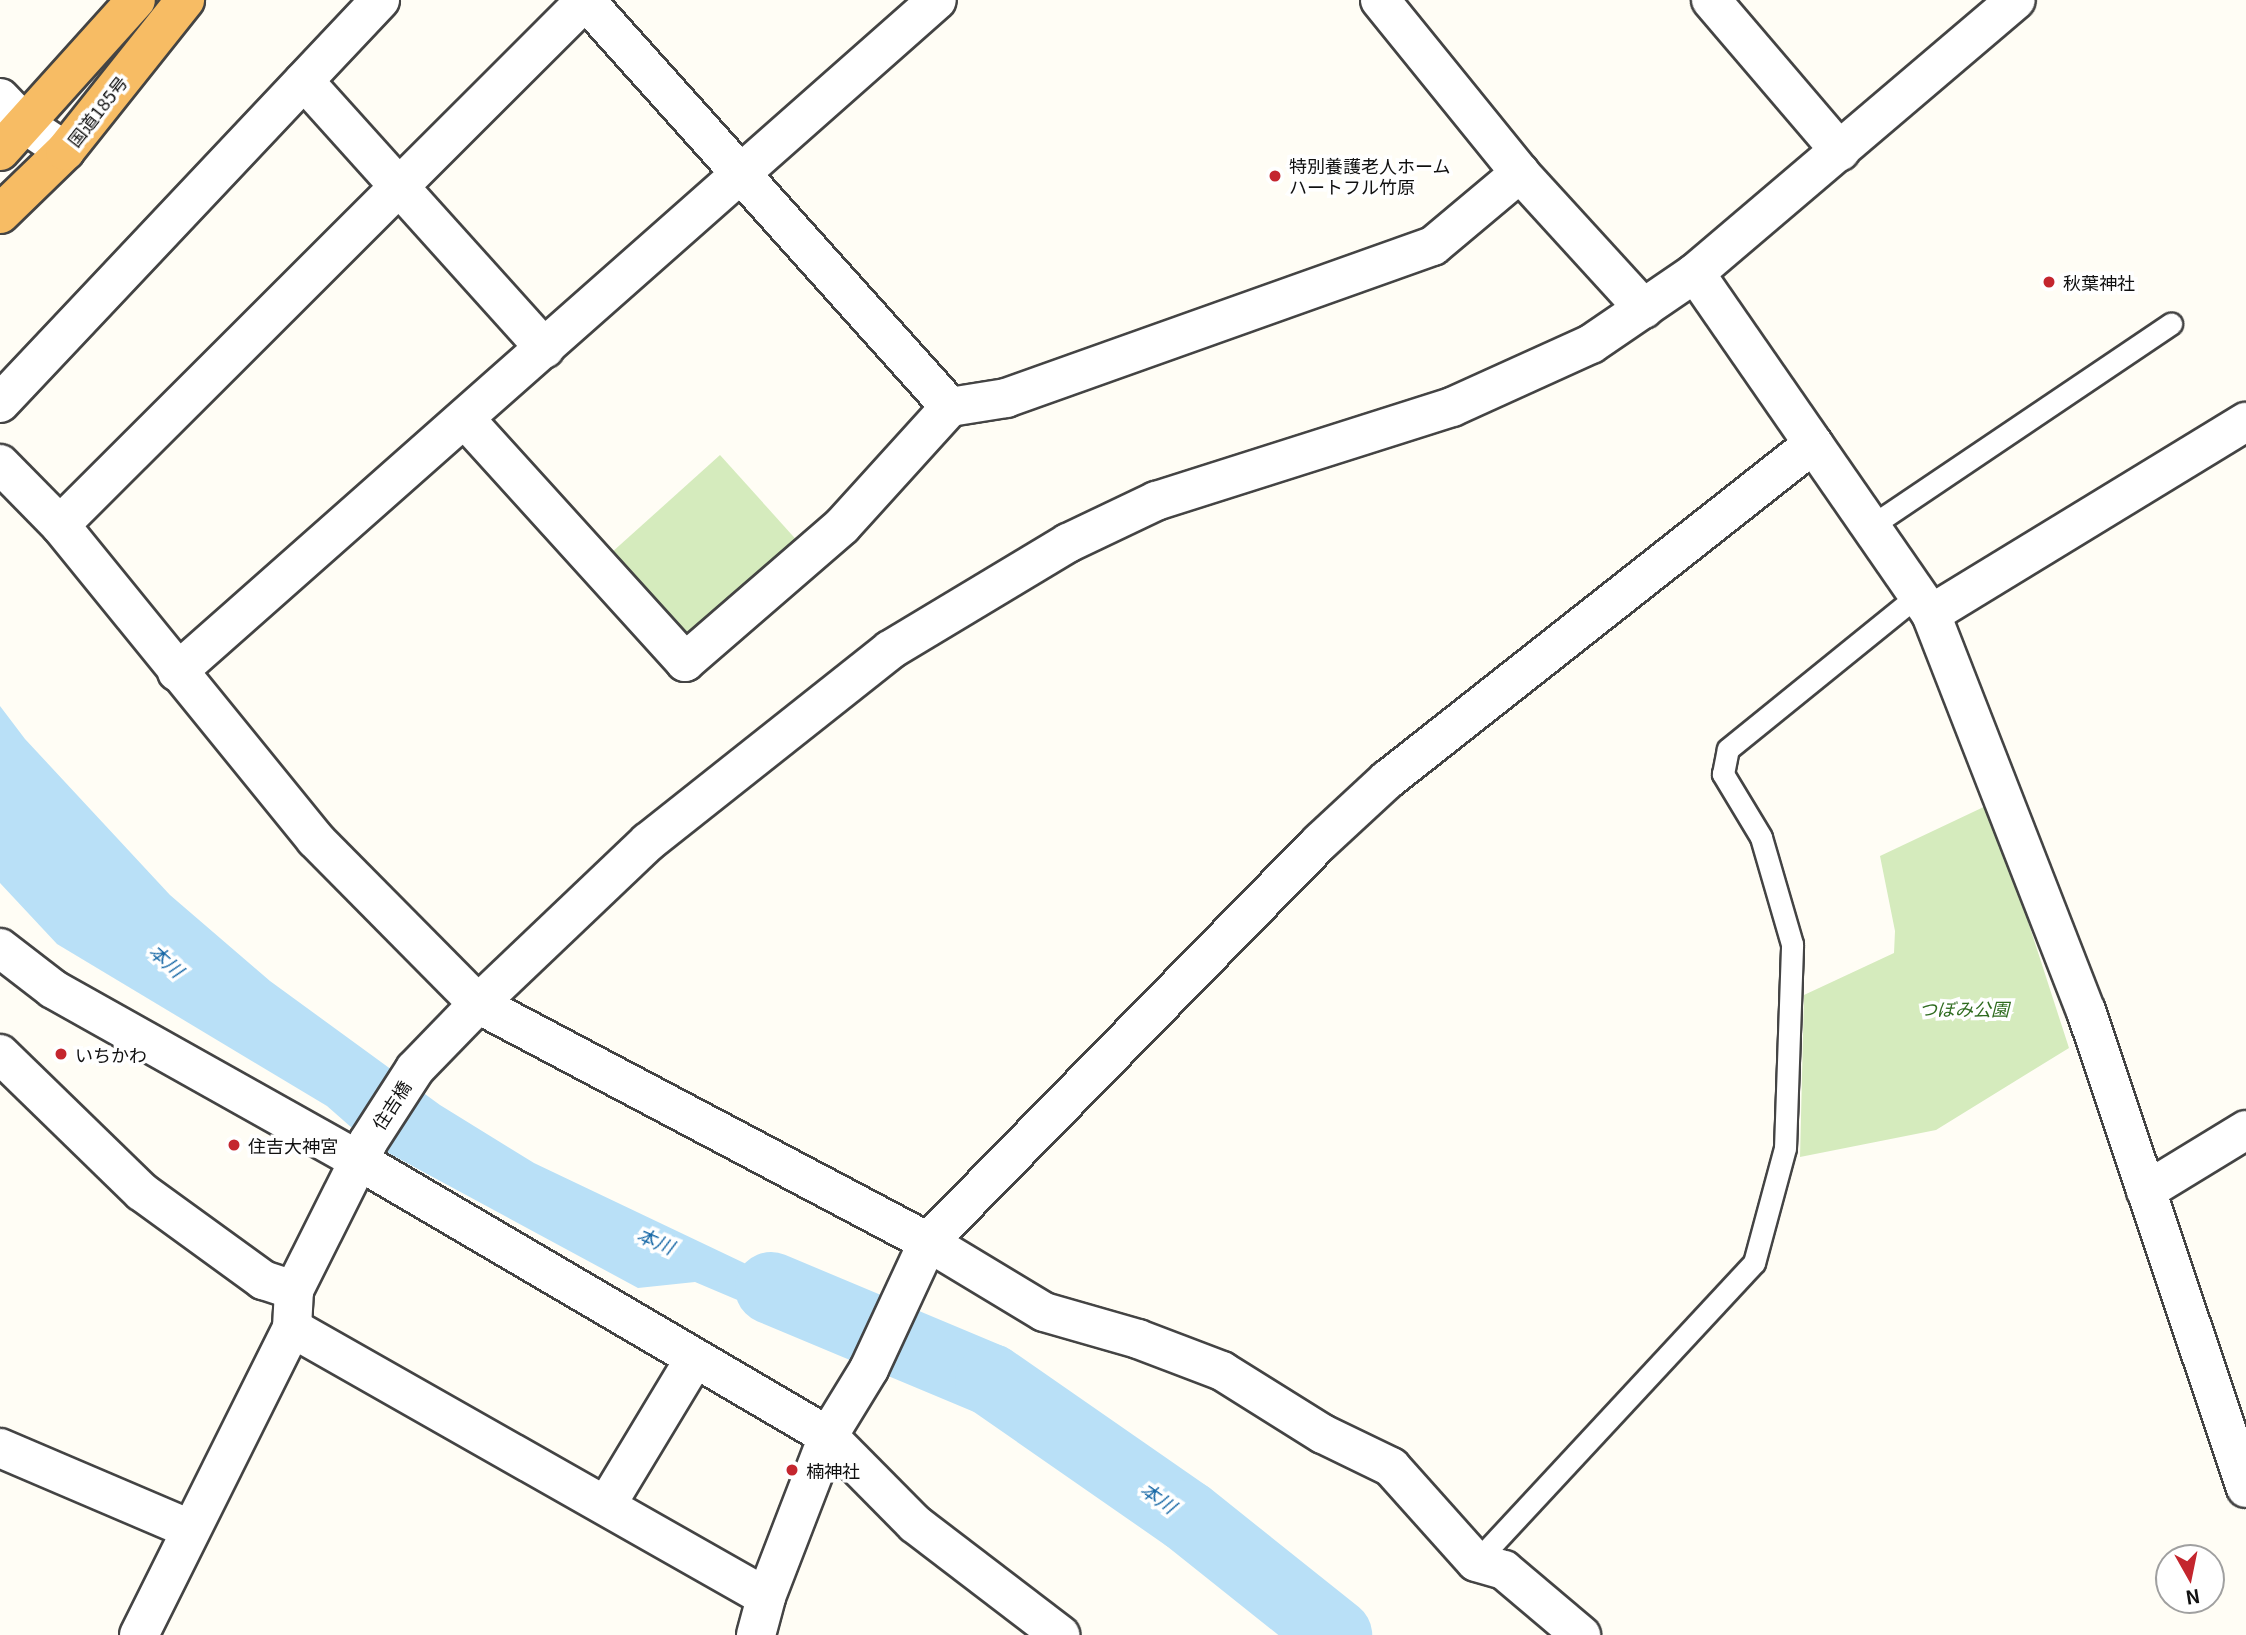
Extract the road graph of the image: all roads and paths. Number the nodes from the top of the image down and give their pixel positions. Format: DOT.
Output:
graph roads {
  1 [pos="136,0"];
  2 [pos="186,0"];
  3 [pos="380,0"];
  4 [pos="585,0"];
  5 [pos="937,0"];
  6 [pos="1711,0"];
  7 [pos="2016,0"];
  8 [pos="1398,6"];
  9 [pos="304,81"];
  10 [pos="0,98"];
  11 [pos="26,124"];
  12 [pos="0,151"];
  13 [pos="65,151"];
  14 [pos="1840,151"];
  15 [pos="1520,173"];
  16 [pos="742,176"];
  17 [pos="398,186"];
  18 [pos="0,214"];
  19 [pos="1695,273"];
  20 [pos="1644,309"];
  21 [pos="2171,324"];
  22 [pos="545,349"];
  23 [pos="0,403"];
  24 [pos="950,407"];
  25 [pos="465,419"];
  26 [pos="2246,422"];
  27 [pos="1813,444"];
  28 [pos="0,464"];
  29 [pos="60,525"];
  30 [pos="1871,526"];
  31 [pos="1925,604"];
  32 [pos="177,672"];
  33 [pos="0,948"];
  34 [pos="478,1004"];
  35 [pos="0,1054"];
  36 [pos="2246,1130"];
  37 [pos="364,1152"];
  38 [pos="2146,1191"];
  39 [pos="928,1242"];
  40 [pos="294,1290"];
  41 [pos="292,1328"];
  42 [pos="695,1358"];
  43 [pos="828,1436"];
  44 [pos="0,1448"];
  45 [pos="2246,1488"];
  46 [pos="607,1504"];
  47 [pos="190,1530"];
  48 [pos="1476,1562"];
  49 [pos="766,1597"];
  50 [pos="139,1635"];
  51 [pos="756,1635"];
  52 [pos="1060,1635"];
  53 [pos="1581,1635"];
  1 -- 11 [label="highway"];
  2 -- 13 [label="highway, 国道185号"];
  3 -- 9 [label="street"];
  4 -- 16 [label="street"];
  4 -- 17 [label="street"];
  5 -- 16 [label="street"];
  6 -- 14 [label="street"];
  7 -- 14 [label="street, 住吉橋"];
  8 -- 15 [label="street"];
  9 -- 17 [label="street"];
  9 -- 23 [label="street"];
  10 -- 11 [label="street"];
  11 -- 12 [label="highway"];
  11 -- 13 [label="street"];
  13 -- 18 [label="highway, 国道185号"];
  14 -- 19 [label="street, 住吉橋"];
  15 -- 20 [label="street"];
  15 -- 24 [label="street"];
  16 -- 22 [label="street"];
  16 -- 24 [label="street"];
  17 -- 22 [label="street"];
  17 -- 29 [label="street"];
  19 -- 20 [label="street, 住吉橋"];
  19 -- 27 [label="street"];
  20 -- 34 [label="street, 住吉橋"];
  21 -- 30 [label="lane"];
  22 -- 25 [label="street"];
  24 -- 25 [label="street"];
  25 -- 32 [label="street"];
  26 -- 31 [label="street"];
  27 -- 30 [label="street"];
  27 -- 39 [label="street"];
  28 -- 29 [label="street"];
  29 -- 32 [label="street"];
  30 -- 31 [label="street"];
  31 -- 38 [label="street"];
  31 -- 48 [label="lane"];
  32 -- 34 [label="street"];
  33 -- 37 [label="street"];
  34 -- 37 [label="street, 住吉橋"];
  34 -- 39 [label="street"];
  35 -- 40 [label="street"];
  36 -- 38 [label="street"];
  37 -- 40 [label="street, 住吉橋"];
  37 -- 42 [label="street"];
  38 -- 45 [label="street"];
  39 -- 43 [label="street"];
  39 -- 48 [label="street"];
  40 -- 41 [label="street"];
  41 -- 46 [label="street"];
  41 -- 47 [label="street"];
  42 -- 43 [label="street"];
  42 -- 46 [label="street"];
  43 -- 49 [label="street"];
  43 -- 52 [label="street"];
  44 -- 47 [label="street"];
  46 -- 49 [label="street"];
  47 -- 50 [label="street"];
  48 -- 53 [label="street"];
  49 -- 51 [label="street"];
}
